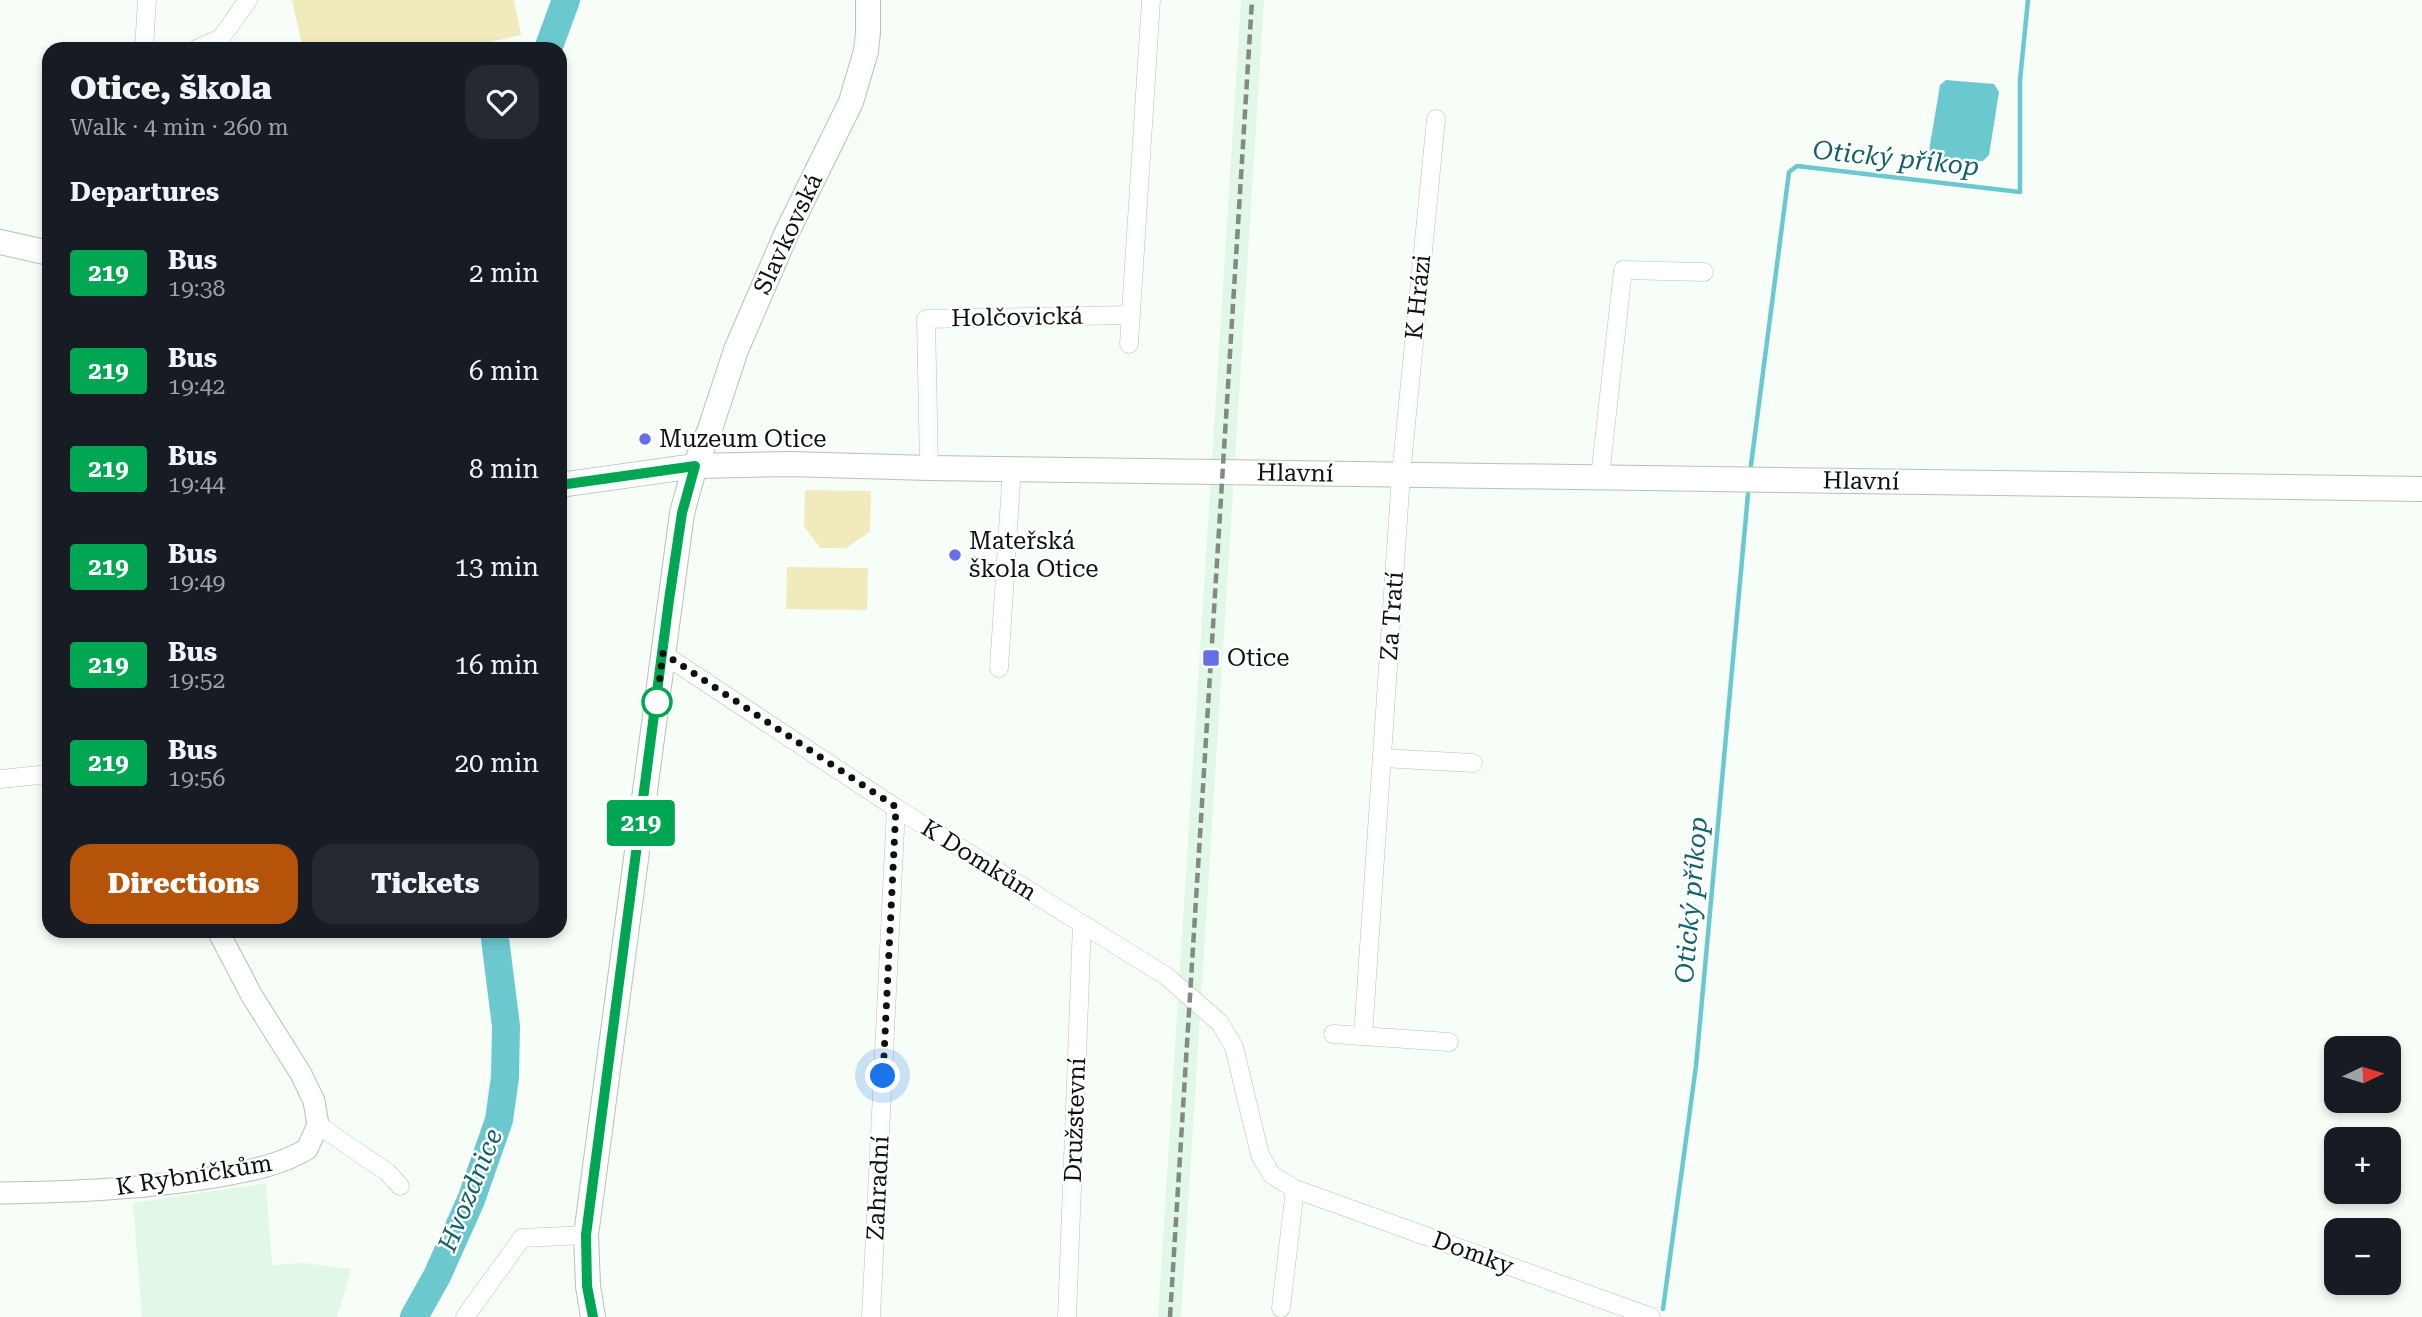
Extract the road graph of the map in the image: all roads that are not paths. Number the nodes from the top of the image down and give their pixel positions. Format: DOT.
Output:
graph roads {
  1 [pos="147,0"];
  2 [pos="248,0"];
  3 [pos="868,0"];
  4 [pos="1151,0"];
  5 [pos="144,42"];
  6 [pos="212,42"];
  7 [pos="1436,119"];
  8 [pos="0,242"];
  9 [pos="42,251"];
  10 [pos="1704,272"];
  11 [pos="1131,315"];
  12 [pos="1129,344"];
  13 [pos="695,466"];
  14 [pos="929,468"];
  15 [pos="1012,468"];
  16 [pos="1401,474"];
  17 [pos="1600,478"];
  18 [pos="567,484"];
  19 [pos="2422,489"];
  20 [pos="663,653"];
  21 [pos="999,668"];
  22 [pos="1382,758"];
  23 [pos="1473,763"];
  24 [pos="42,775"];
  25 [pos="0,779"];
  26 [pos="896,807"];
  27 [pos="1082,924"];
  28 [pos="222,938"];
  29 [pos="1189,997"];
  30 [pos="1333,1034"];
  31 [pos="1363,1036"];
  32 [pos="1449,1042"];
  33 [pos="318,1125"];
  34 [pos="400,1186"];
  35 [pos="1295,1189"];
  36 [pos="0,1193"];
  37 [pos="586,1235"];
  38 [pos="1281,1308"];
  39 [pos="465,1317"];
  40 [pos="593,1317"];
  41 [pos="871,1317"];
  42 [pos="1067,1317"];
  43 [pos="1651,1317"];
  1 -- 5 [label="street"];
  2 -- 6 [label="street"];
  3 -- 13 [label="main road, Slavkovská"];
  4 -- 11 [label="street"];
  7 -- 16 [label="street, K Hrázi"];
  8 -- 9 [label="main road"];
  10 -- 17 [label="street"];
  11 -- 12 [label="street"];
  11 -- 14 [label="street, Holčovická"];
  13 -- 14 [label="main road, Hlavní"];
  13 -- 18 [label="main road, Hlavní"];
  13 -- 20 [label="main road, Slavkovská"];
  14 -- 15 [label="main road, Hlavní"];
  15 -- 16 [label="main road, Hlavní"];
  15 -- 21 [label="street"];
  16 -- 17 [label="main road, Hlavní"];
  16 -- 22 [label="street, Za Tratí"];
  17 -- 19 [label="main road, Hlavní"];
  20 -- 26 [label="street, K Domkům"];
  20 -- 37 [label="main road, Slavkovská"];
  22 -- 23 [label="street"];
  22 -- 31 [label="street, Za Tratí"];
  24 -- 25 [label="street"];
  26 -- 27 [label="street, K Domkům"];
  26 -- 41 [label="street, Zahradní"];
  27 -- 29 [label="street, K Domkům"];
  27 -- 42 [label="street, Družstevní"];
  28 -- 33 [label="street"];
  29 -- 35 [label="street, Domky"];
  30 -- 31 [label="street"];
  31 -- 32 [label="street"];
  33 -- 34 [label="street"];
  33 -- 36 [label="street, K Rybníčkům"];
  35 -- 38 [label="street"];
  35 -- 43 [label="street, Domky"];
  37 -- 39 [label="street"];
  37 -- 40 [label="main road, Slavkovská"];
}
